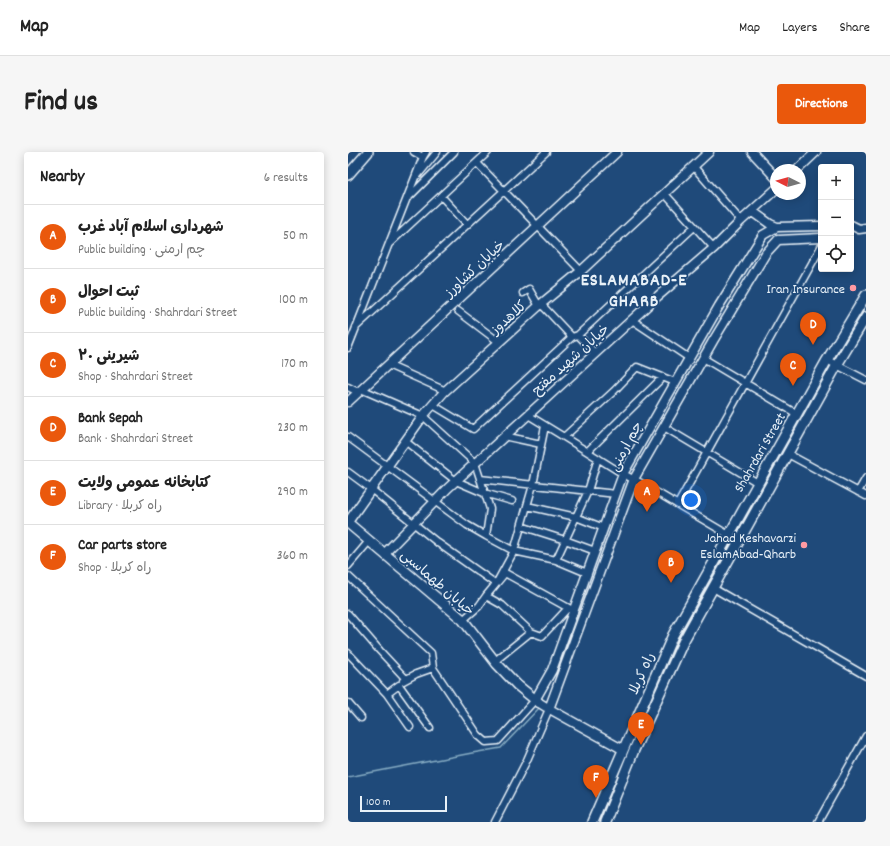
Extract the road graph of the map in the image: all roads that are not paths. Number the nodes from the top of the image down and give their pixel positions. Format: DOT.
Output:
graph roads {
  1 [pos="368,152"];
  2 [pos="414,152"];
  3 [pos="437,152"];
  4 [pos="454,152"];
  5 [pos="488,152"];
  6 [pos="546,152"];
  7 [pos="617,152"];
  8 [pos="709,152"];
  9 [pos="752,152"];
  10 [pos="816,152"];
  11 [pos="424,155"];
  12 [pos="477,162"];
  13 [pos="803,164"];
  14 [pos="694,166"];
  15 [pos="770,172"];
  16 [pos="348,174"];
  17 [pos="414,179"];
  18 [pos="504,191"];
  19 [pos="665,194"];
  20 [pos="770,194"];
  21 [pos="441,196"];
  22 [pos="407,199"];
  23 [pos="752,211"];
  24 [pos="741,221"];
  25 [pos="467,224"];
  26 [pos="538,226"];
  27 [pos="818,226"];
  28 [pos="694,227"];
  29 [pos="777,227"];
  30 [pos="818,238"];
  31 [pos="778,240"];
  32 [pos="388,246"];
  33 [pos="714,248"];
  34 [pos="818,253"];
  35 [pos="581,271"];
  36 [pos="524,293"];
  37 [pos="866,295"];
  38 [pos="540,305"];
  39 [pos="458,311"];
  40 [pos="866,317"];
  41 [pos="632,320"];
  42 [pos="356,327"];
  43 [pos="350,334"];
  44 [pos="575,336"];
  45 [pos="499,342"];
  46 [pos="348,348"];
  47 [pos="595,353"];
  48 [pos="689,358"];
  49 [pos="703,358"];
  50 [pos="828,360"];
  51 [pos="388,365"];
  52 [pos="837,365"];
  53 [pos="663,377"];
  54 [pos="866,380"];
  55 [pos="675,382"];
  56 [pos="745,383"];
  57 [pos="348,387"];
  58 [pos="360,390"];
  59 [pos="446,390"];
  60 [pos="348,402"];
  61 [pos="433,405"];
  62 [pos="797,414"];
  63 [pos="528,415"];
  64 [pos="423,416"];
  65 [pos="545,426"];
  66 [pos="664,427"];
  67 [pos="504,436"];
  68 [pos="564,437"];
  69 [pos="348,438"];
  70 [pos="405,441"];
  71 [pos="541,444"];
  72 [pos="588,451"];
  73 [pos="707,452"];
  74 [pos="788,454"];
  75 [pos="598,458"];
  76 [pos="475,463"];
  77 [pos="387,466"];
  78 [pos="348,472"];
  79 [pos="623,474"];
  80 [pos="866,478"];
  81 [pos="480,479"];
  82 [pos="634,479"];
  83 [pos="456,481"];
  84 [pos="758,483"];
  85 [pos="533,485"];
  86 [pos="372,489"];
  87 [pos="588,491"];
  88 [pos="858,492"];
  89 [pos="484,493"];
  90 [pos="616,494"];
  91 [pos="866,496"];
  92 [pos="435,501"];
  93 [pos="512,501"];
  94 [pos="678,504"];
  95 [pos="527,506"];
  96 [pos="576,517"];
  97 [pos="348,522"];
  98 [pos="413,523"];
  99 [pos="521,526"];
  100 [pos="604,528"];
  101 [pos="729,534"];
  102 [pos="486,536"];
  103 [pos="370,540"];
  104 [pos="565,540"];
  105 [pos="514,551"];
  106 [pos="595,551"];
  107 [pos="385,553"];
  108 [pos="556,560"];
  109 [pos="348,566"];
  110 [pos="587,574"];
  111 [pos="348,576"];
  112 [pos="496,584"];
  113 [pos="713,588"];
  114 [pos="486,596"];
  115 [pos="571,610"];
  116 [pos="348,614"];
  117 [pos="463,620"];
  118 [pos="679,623"];
  119 [pos="690,629"];
  120 [pos="531,632"];
  121 [pos="667,648"];
  122 [pos="348,653"];
  123 [pos="678,653"];
  124 [pos="495,661"];
  125 [pos="433,668"];
  126 [pos="866,676"];
  127 [pos="406,679"];
  128 [pos="400,685"];
  129 [pos="387,694"];
  130 [pos="537,701"];
  131 [pos="348,703"];
  132 [pos="548,708"];
  133 [pos="361,718"];
  134 [pos="410,727"];
  135 [pos="430,728"];
  136 [pos="866,736"];
  137 [pos="622,749"];
  138 [pos="495,822"];
  139 [pos="592,822"];
  140 [pos="605,822"];
  141 [pos="818,822"];
  1 -- 16 [label="main road"];
  2 -- 11 [label="street"];
  3 -- 17 [label="street"];
  4 -- 22 [label="street"];
  5 -- 12 [label="street"];
  6 -- 18 [label="street"];
  7 -- 26 [label="street, خیابان کشاورز"];
  8 -- 14 [label="street, کلاهدوز"];
  9 -- 15 [label="street"];
  10 -- 13 [label="street"];
  11 -- 17 [label="street"];
  12 -- 18 [label="street"];
  12 -- 21 [label="street"];
  14 -- 19 [label="street, کلاهدوز"];
  14 -- 24 [label="street"];
  17 -- 22 [label="street"];
  18 -- 25 [label="street"];
  18 -- 26 [label="street"];
  19 -- 28 [label="street"];
  19 -- 35 [label="street, کلاهدوز"];
  20 -- 23 [label="street, خیابان شهید مفتح"];
  21 -- 25 [label="street"];
  21 -- 32 [label="street"];
  22 -- 32 [label="street"];
  23 -- 24 [label="street, خیابان شهید مفتح"];
  23 -- 29 [label="street"];
  24 -- 33 [label="street, خیابان شهید مفتح"];
  25 -- 42 [label="street"];
  26 -- 35 [label="street"];
  26 -- 51 [label="street, خیابان کشاورز"];
  27 -- 29 [label="street"];
  28 -- 33 [label="street"];
  28 -- 44 [label="street"];
  29 -- 31 [label="street"];
  29 -- 48 [label="street, چم ارمنی"];
  30 -- 31 [label="street"];
  31 -- 49 [label="street, چم ارمنی"];
  32 -- 42 [label="street"];
  33 -- 41 [label="street, خیابان شهید مفتح"];
  34 -- 56 [label="street"];
  35 -- 38 [label="street, کلاهدوز"];
  36 -- 38 [label="street"];
  37 -- 50 [label="main road, Shahrdari Street"];
  38 -- 44 [label="street"];
  38 -- 45 [label="street, کلاهدوز"];
  39 -- 45 [label="street"];
  40 -- 52 [label="main road, Shahrdari Street"];
  41 -- 47 [label="street, خیابان شهید مفتح"];
  41 -- 48 [label="street"];
  42 -- 43 [label="street"];
  43 -- 46 [label="street"];
  44 -- 47 [label="street"];
  44 -- 61 [label="street"];
  45 -- 59 [label="street, کلاهدوز"];
  47 -- 63 [label="street, خیابان شهید مفتح"];
  48 -- 55 [label="street, چم ارمنی"];
  49 -- 56 [label="street"];
  49 -- 66 [label="street, چم ارمنی"];
  50 -- 52 [label="street"];
  50 -- 62 [label="main road, Shahrdari Street"];
  51 -- 58 [label="street, خیابان کشاورز"];
  51 -- 59 [label="street"];
  52 -- 54 [label="street"];
  52 -- 74 [label="main road, Shahrdari Street"];
  53 -- 55 [label="street"];
  53 -- 68 [label="street"];
  53 -- 72 [label="street"];
  55 -- 79 [label="street, چم ارمنی"];
  56 -- 62 [label="street"];
  56 -- 73 [label="street"];
  57 -- 58 [label="street"];
  58 -- 60 [label="street, خیابان کشاورز"];
  58 -- 64 [label="street"];
  59 -- 61 [label="street, کلاهدوز"];
  61 -- 64 [label="street, کلاهدوز"];
  62 -- 84 [label="main road, Shahrdari Street"];
  63 -- 65 [label="street"];
  63 -- 67 [label="street, خیابان شهید مفتح"];
  64 -- 70 [label="street, کلاهدوز"];
  64 -- 76 [label="street"];
  65 -- 68 [label="street"];
  65 -- 71 [label="street"];
  66 -- 73 [label="street"];
  66 -- 82 [label="street, چم ارمنی"];
  67 -- 71 [label="street"];
  67 -- 76 [label="street, خیابان شهید مفتح"];
  68 -- 72 [label="street"];
  69 -- 77 [label="street"];
  70 -- 77 [label="street, کلاهدوز"];
  70 -- 83 [label="street"];
  71 -- 85 [label="street"];
  72 -- 75 [label="street"];
  73 -- 84 [label="street"];
  73 -- 94 [label="street"];
  74 -- 88 [label="street"];
  74 -- 113 [label="main road, Shahrdari Street"];
  75 -- 79 [label="street"];
  75 -- 87 [label="street"];
  76 -- 81 [label="street"];
  76 -- 83 [label="street, خیابان شهید مفتح"];
  77 -- 86 [label="street, کلاهدوز"];
  77 -- 92 [label="street"];
  78 -- 86 [label="street"];
  79 -- 82 [label="street"];
  79 -- 90 [label="street, چم ارمنی"];
  80 -- 88 [label="street"];
  81 -- 85 [label="street"];
  81 -- 89 [label="street"];
  82 -- 94 [label="street"];
  82 -- 132 [label="street, چم ارمنی"];
  83 -- 89 [label="street"];
  83 -- 92 [label="street, خیابان شهید مفتح"];
  84 -- 101 [label="main road, Shahrdari Street"];
  85 -- 87 [label="street"];
  85 -- 95 [label="street"];
  86 -- 97 [label="street, کلاهدوز"];
  86 -- 98 [label="street"];
  87 -- 90 [label="street"];
  87 -- 96 [label="street"];
  88 -- 91 [label="street"];
  89 -- 93 [label="street"];
  89 -- 102 [label="street"];
  90 -- 100 [label="street, چم ارمنی"];
  92 -- 98 [label="street, خیابان شهید مفتح"];
  92 -- 102 [label="street"];
  94 -- 101 [label="street"];
  95 -- 96 [label="street"];
  95 -- 99 [label="street"];
  96 -- 100 [label="street"];
  96 -- 104 [label="street"];
  97 -- 103 [label="main road, خیابان طهماسبی"];
  98 -- 107 [label="street, خیابان شهید مفتح"];
  98 -- 112 [label="street"];
  99 -- 104 [label="street"];
  99 -- 105 [label="street"];
  100 -- 106 [label="street, چم ارمنی"];
  101 -- 118 [label="main road, Shahrdari Street"];
  102 -- 105 [label="street"];
  103 -- 107 [label="main road, خیابان طهماسبی"];
  103 -- 109 [label="street"];
  104 -- 106 [label="street"];
  104 -- 108 [label="street"];
  105 -- 108 [label="street"];
  105 -- 112 [label="street"];
  106 -- 110 [label="street, چم ارمنی"];
  107 -- 117 [label="main road, خیابان طهماسبی"];
  108 -- 110 [label="street"];
  110 -- 115 [label="street, چم ارمنی"];
  111 -- 125 [label="street"];
  112 -- 114 [label="street"];
  112 -- 115 [label="street"];
  113 -- 119 [label="main road, Shahrdari Street"];
  113 -- 126 [label="street"];
  114 -- 117 [label="street"];
  114 -- 120 [label="street"];
  115 -- 120 [label="street"];
  115 -- 130 [label="street, چم ارمنی"];
  116 -- 127 [label="street"];
  117 -- 124 [label="main road, خیابان طهماسبی"];
  118 -- 119 [label="main road"];
  118 -- 121 [label="main road, راه کربلا"];
  119 -- 123 [label="main road, راه کربلا"];
  120 -- 124 [label="street"];
  121 -- 123 [label="main road"];
  121 -- 137 [label="main road, راه کربلا"];
  122 -- 129 [label="street"];
  123 -- 140 [label="main road, راه کربلا"];
  124 -- 130 [label="main road, خیابان طهماسبی"];
  125 -- 127 [label="street"];
  125 -- 130 [label="street"];
  127 -- 128 [label="street"];
  128 -- 129 [label="street"];
  128 -- 135 [label="street"];
  129 -- 134 [label="street"];
  130 -- 132 [label="street"];
  131 -- 133 [label="street"];
  132 -- 137 [label="street"];
  132 -- 138 [label="street"];
  136 -- 141 [label="street"];
  137 -- 139 [label="main road, راه کربلا"];
}
